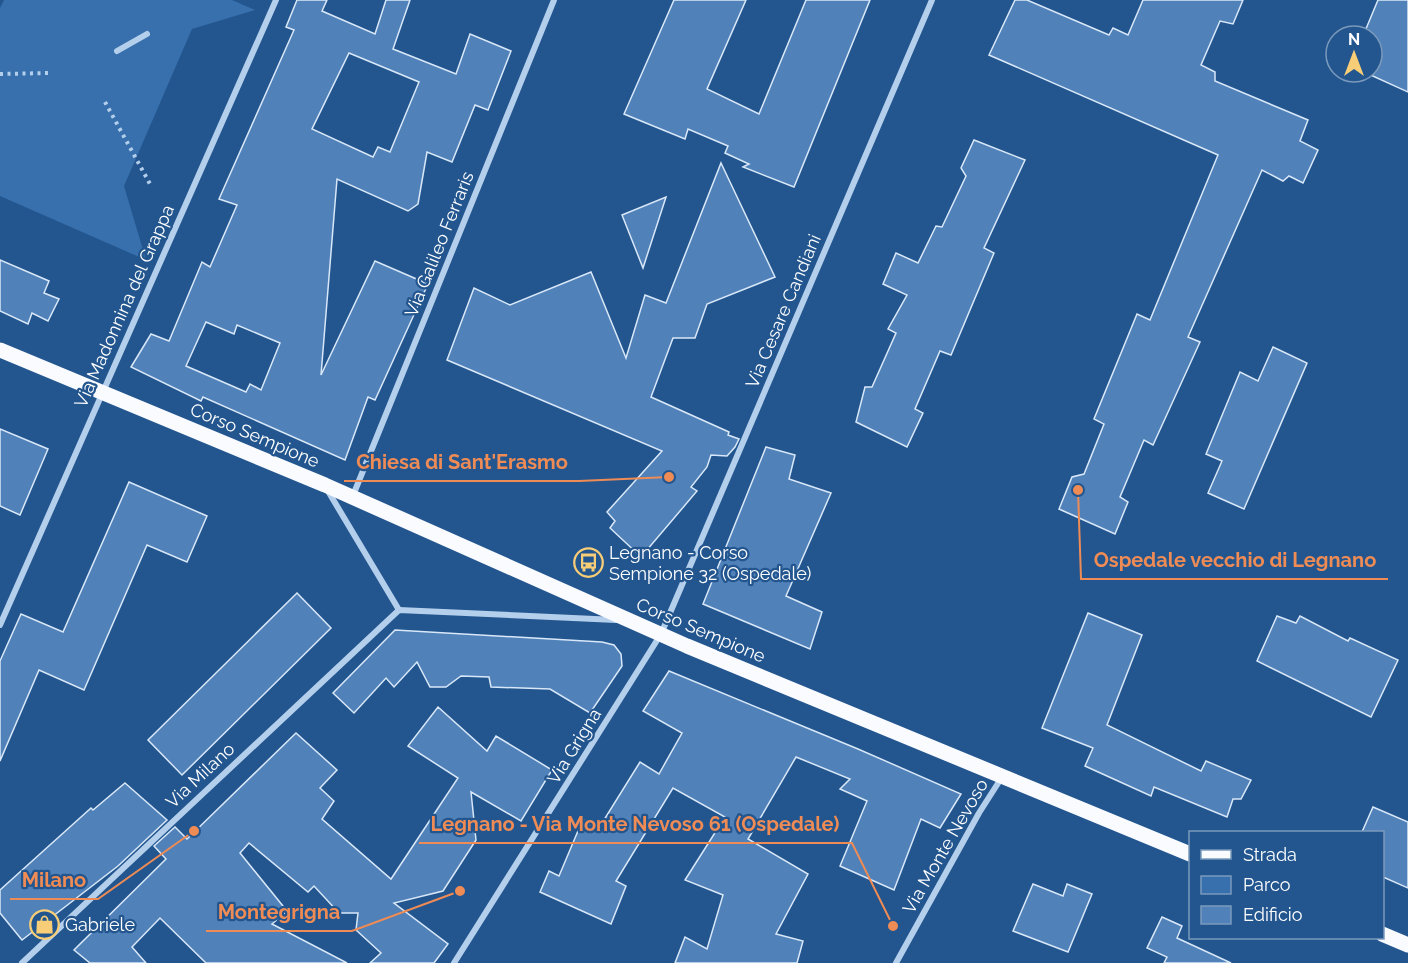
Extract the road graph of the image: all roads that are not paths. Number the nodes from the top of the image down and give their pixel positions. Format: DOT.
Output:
graph roads {
  1 [pos="276,0"];
  2 [pos="554,0"];
  3 [pos="932,0"];
  4 [pos="147,34"];
  5 [pos="117,51"];
  6 [pos="0,350"];
  7 [pos="101,393"];
  8 [pos="325,485"];
  9 [pos="352,498"];
  10 [pos="399,610"];
  11 [pos="628,621"];
  12 [pos="0,626"];
  13 [pos="661,634"];
  14 [pos="1003,776"];
  15 [pos="1189,853"];
  16 [pos="1384,934"];
  17 [pos="1408,945"];
  18 [pos="22,963"];
  19 [pos="454,963"];
  20 [pos="896,963"];
  1 -- 7 [label="street, Via Madonnina del Grappa"];
  2 -- 9 [label="street, Via Galileo Ferraris"];
  3 -- 13 [label="street, Via Cesare Candiani"];
  4 -- 5 [label="street"];
  6 -- 7 [label="main road, Corso Sempione"];
  7 -- 8 [label="main road, Corso Sempione"];
  7 -- 12 [label="street, Via Madonnina del Grappa"];
  8 -- 9 [label="main road, Corso Sempione"];
  8 -- 10 [label="street"];
  9 -- 11 [label="main road, Corso Sempione"];
  10 -- 11 [label="street"];
  10 -- 18 [label="street, Via Milano"];
  11 -- 13 [label="main road, Corso Sempione"];
  13 -- 14 [label="main road, Corso Sempione"];
  13 -- 19 [label="street, Via Grigna"];
  14 -- 15 [label="main road, Corso Sempione"];
  14 -- 20 [label="street, Via Monte Nevoso"];
  16 -- 17 [label="main road"];
}
